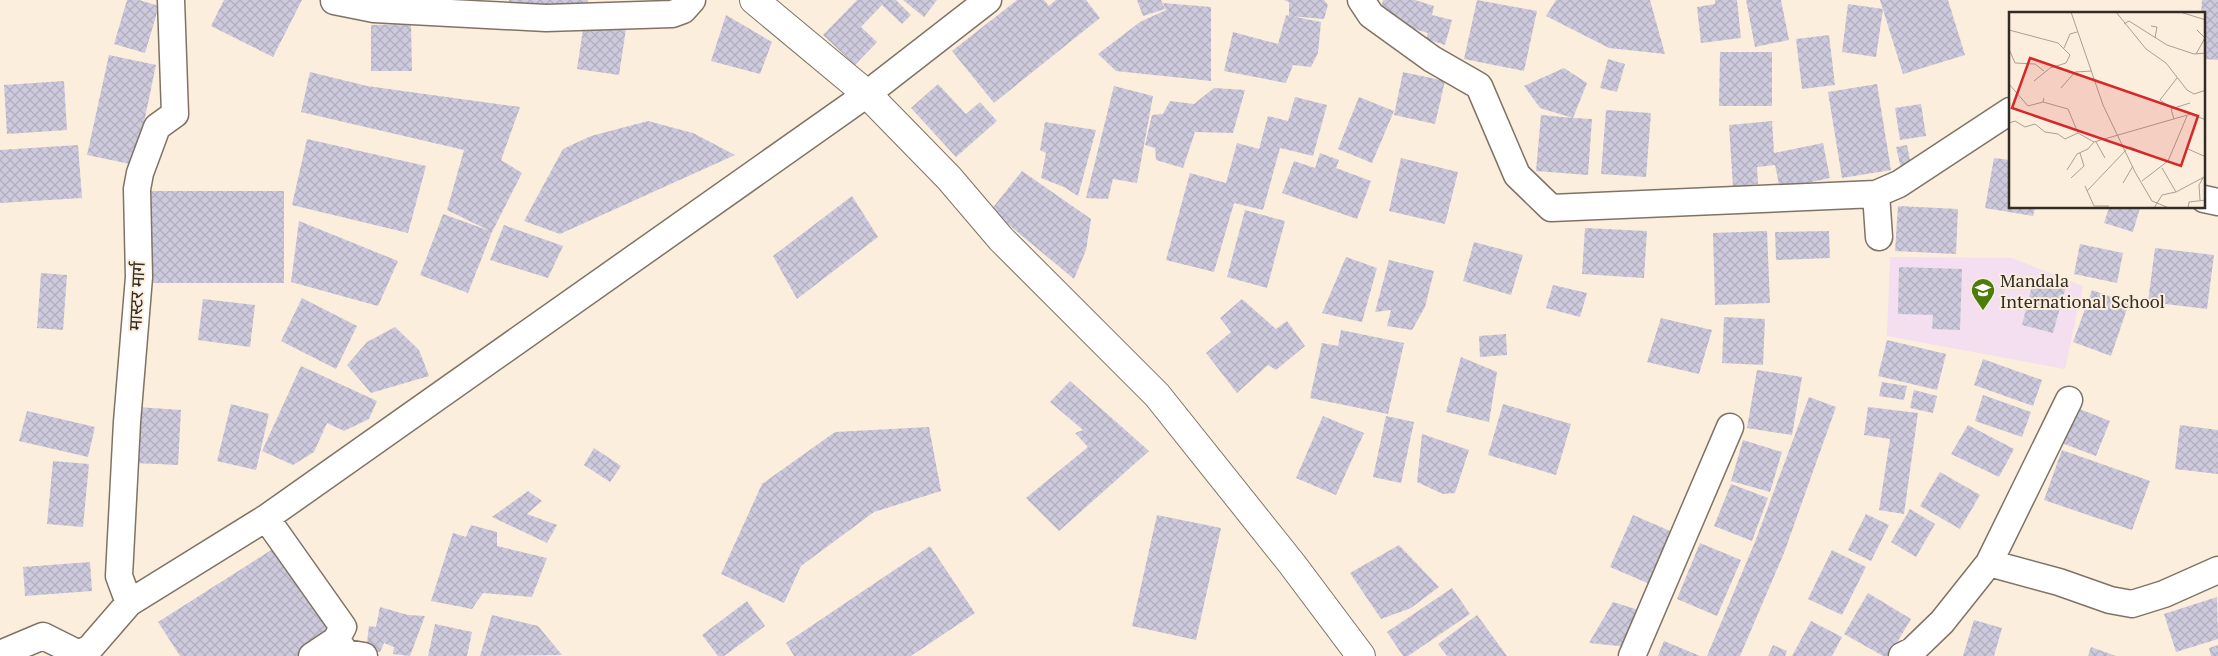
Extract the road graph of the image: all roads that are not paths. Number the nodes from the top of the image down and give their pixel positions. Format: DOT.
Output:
graph roads {
  1 [pos="171,0"];
  2 [pos="692,0"];
  3 [pos="754,0"];
  4 [pos="988,0"];
  5 [pos="1361,0"];
  6 [pos="334,1"];
  7 [pos="867,94"];
  8 [pos="2009,112"];
  9 [pos="1876,194"];
  10 [pos="1879,237"];
  11 [pos="2069,400"];
  12 [pos="1730,427"];
  13 [pos="266,518"];
  14 [pos="1989,562"];
  15 [pos="2218,570"];
  16 [pos="129,603"];
  17 [pos="336,640"];
  18 [pos="0,654"];
  19 [pos="312,656"];
  20 [pos="364,656"];
  21 [pos="1361,656"];
  22 [pos="1632,656"];
  23 [pos="1902,656"];
  1 -- 16 [label="street, मास्टर मार्ग"];
  2 -- 6 [label="street"];
  3 -- 7 [label="street"];
  4 -- 7 [label="street"];
  5 -- 9 [label="street"];
  7 -- 13 [label="street"];
  7 -- 21 [label="street"];
  8 -- 9 [label="street"];
  9 -- 10 [label="street"];
  11 -- 14 [label="street"];
  12 -- 22 [label="street"];
  13 -- 16 [label="street"];
  13 -- 17 [label="street"];
  14 -- 15 [label="street"];
  14 -- 23 [label="street"];
  16 -- 18 [label="street"];
  17 -- 19 [label="street"];
  17 -- 20 [label="street"];
}
